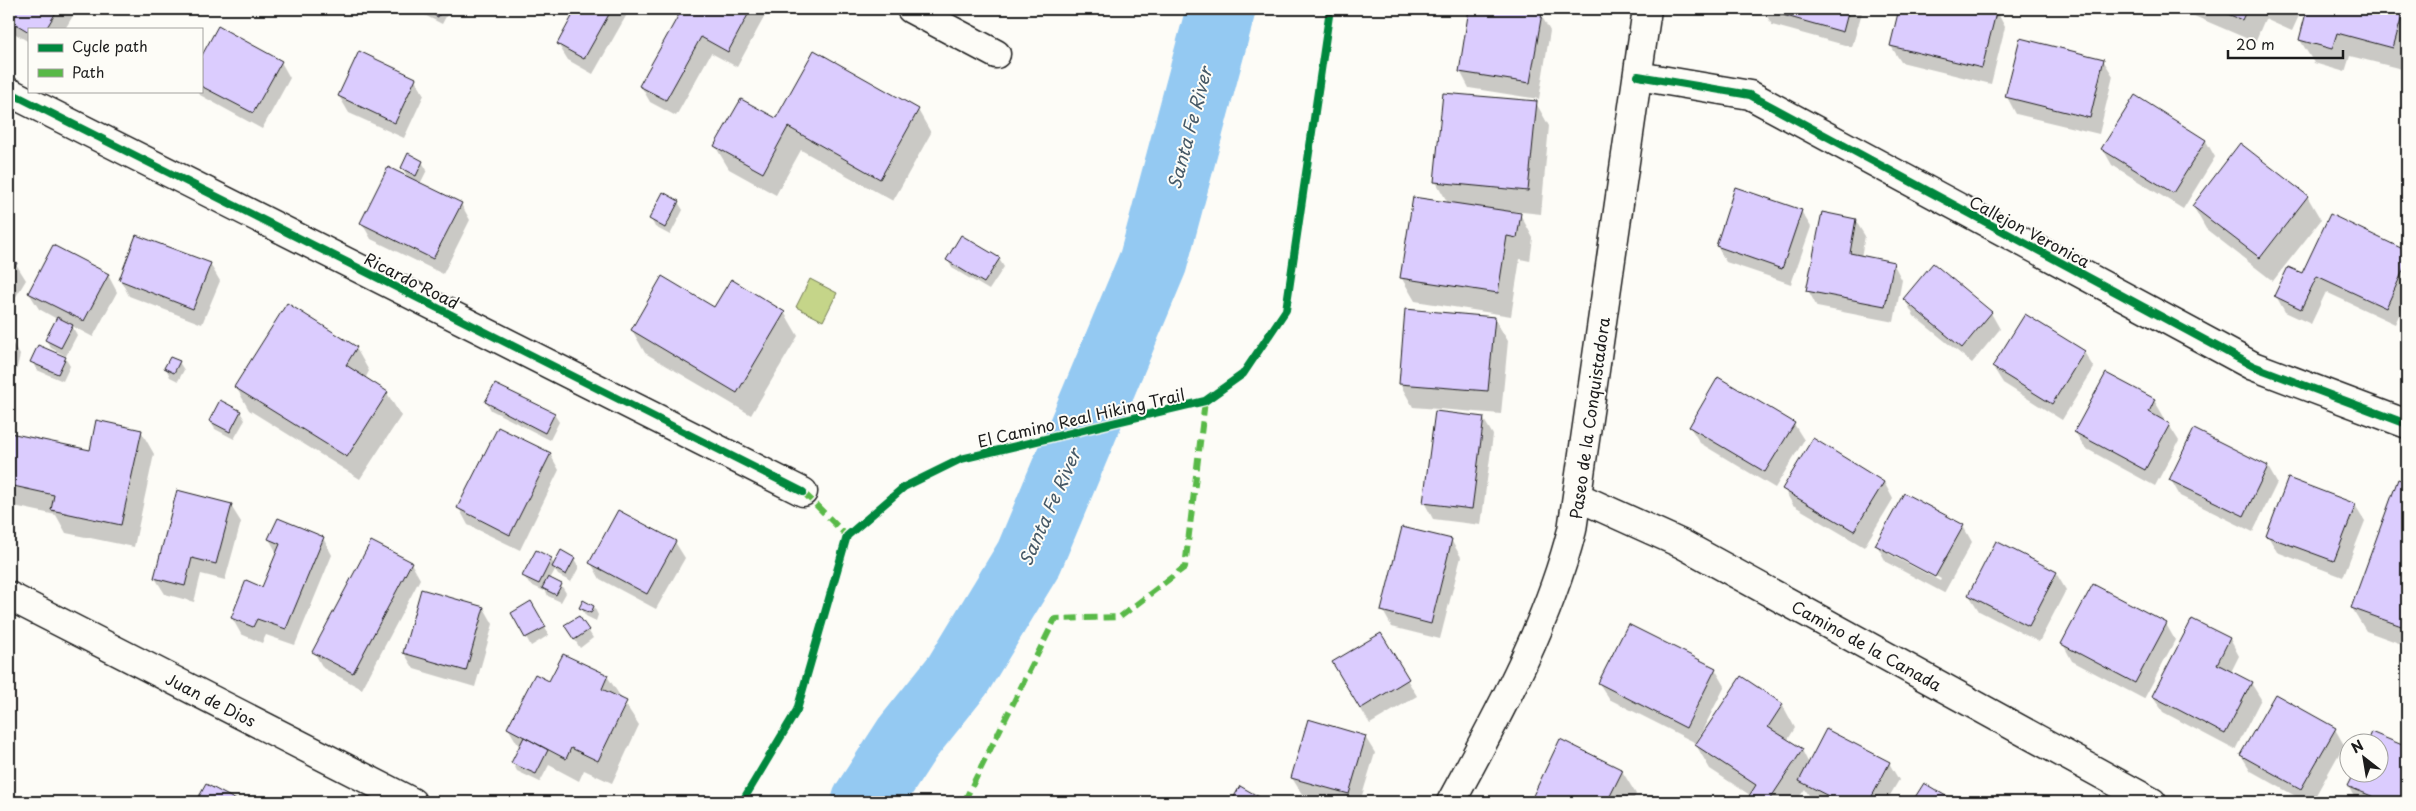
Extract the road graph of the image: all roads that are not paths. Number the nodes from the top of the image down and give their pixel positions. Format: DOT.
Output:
graph roads {
  1 [pos="911,9"];
  2 [pos="1647,9"];
  3 [pos="996,54"];
  4 [pos="1638,76"];
  5 [pos="9,92"];
  6 [pos="2407,424"];
  7 [pos="803,492"];
  8 [pos="1578,497"];
  9 [pos="9,596"];
  10 [pos="412,802"];
  11 [pos="1451,802"];
  12 [pos="2152,802"];
  1 -- 3 [label="street"];
  2 -- 4 [label="street, Paseo de la Conquistadora"];
  4 -- 6 [label="street, Callejon Veronica"];
  4 -- 8 [label="street, Paseo de la Conquistadora"];
  5 -- 7 [label="street, Ricardo Road"];
  8 -- 11 [label="street, Paseo de la Conquistadora"];
  8 -- 12 [label="street, Camino de la Canada"];
  9 -- 10 [label="street, Juan de Dios"];
}
